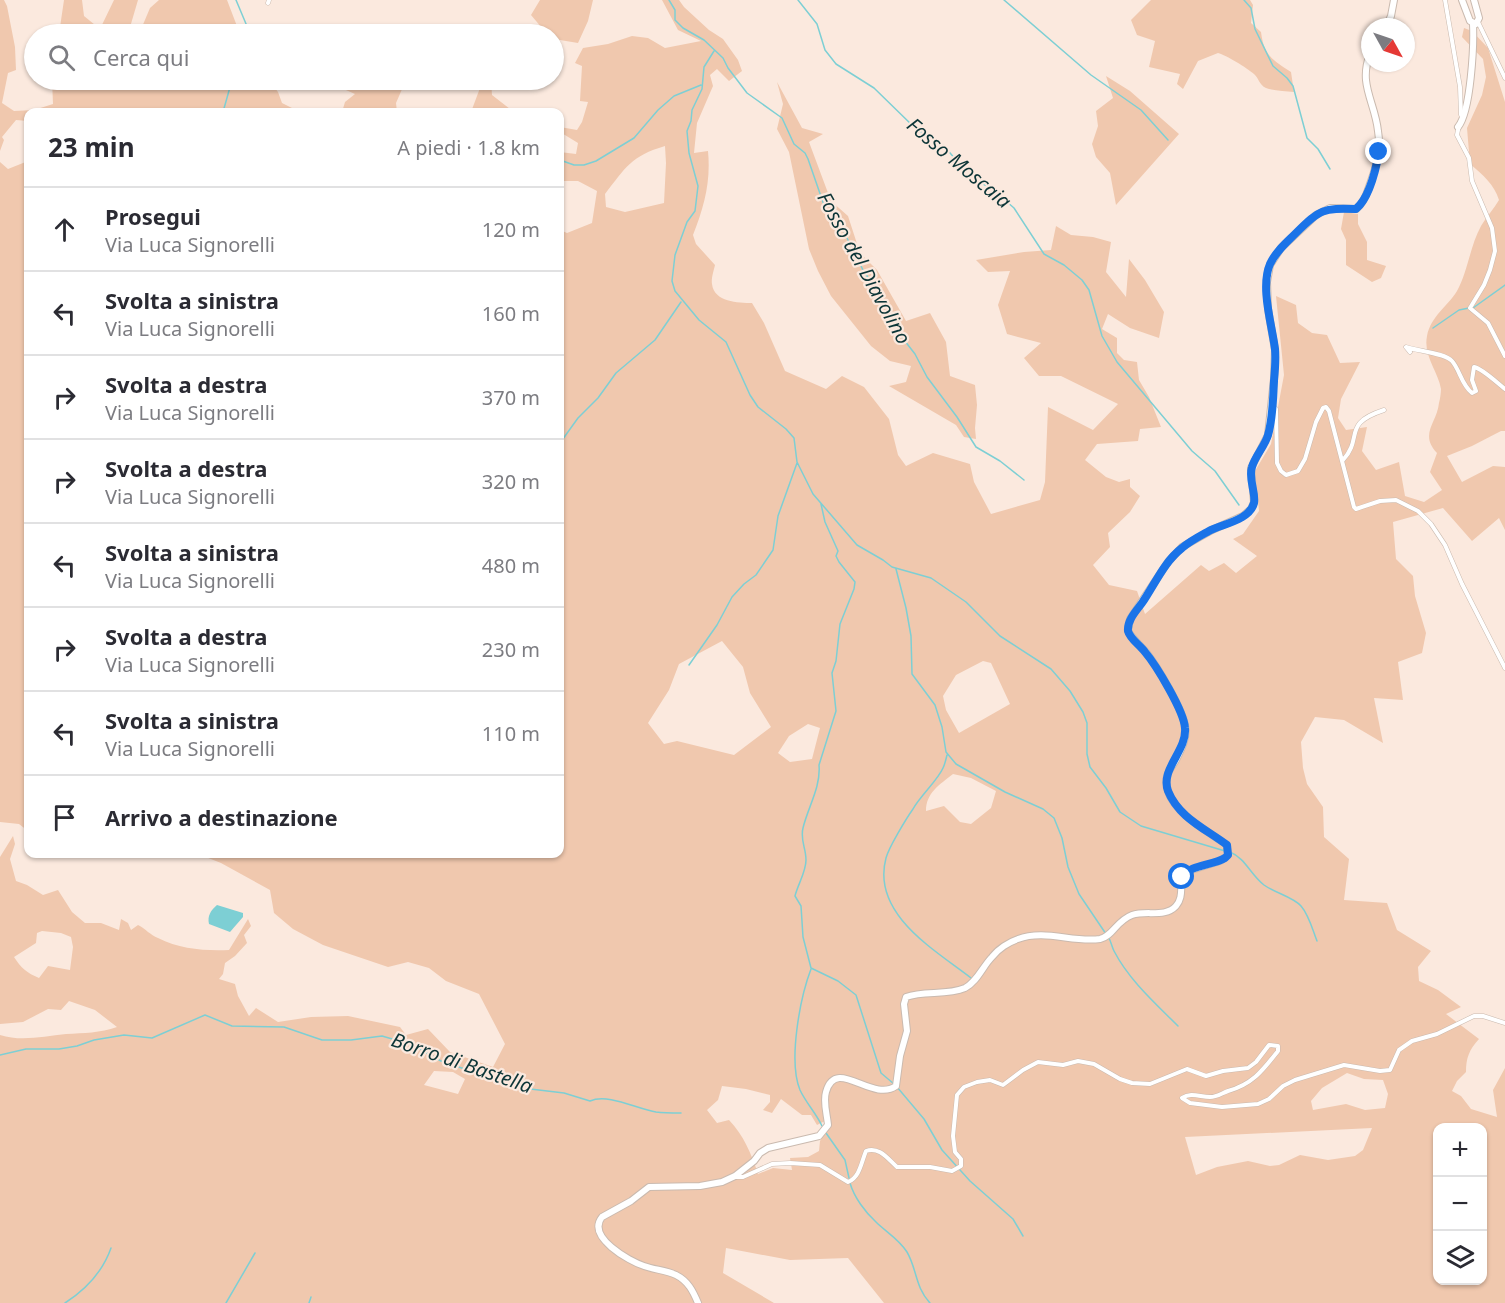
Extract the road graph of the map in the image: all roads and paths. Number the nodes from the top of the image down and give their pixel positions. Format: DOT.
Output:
graph roads {
  1 [pos="1394,0"];
  2 [pos="1445,0"];
  3 [pos="1462,0"];
  4 [pos="1474,0"];
  5 [pos="1390,18"];
  6 [pos="1476,23"];
  7 [pos="1366,72"];
  8 [pos="1505,78"];
  9 [pos="1458,127"];
  10 [pos="1410,352"];
  11 [pos="1505,356"];
  12 [pos="1505,389"];
  13 [pos="1272,405"];
  14 [pos="1384,410"];
  15 [pos="1343,460"];
  16 [pos="1505,668"];
  17 [pos="1505,1023"];
  18 [pos="735,1176"];
  19 [pos="698,1303"];
  1 -- 5 [label="main road"];
  2 -- 9 [label="street"];
  3 -- 6 [label="main road"];
  4 -- 6 [label="main road"];
  6 -- 8 [label="street"];
  6 -- 9 [label="main road"];
  7 -- 13 [label="main road"];
  9 -- 11 [label="street"];
  10 -- 12 [label="street"];
  13 -- 15 [label="street"];
  13 -- 18 [label="main road"];
  14 -- 15 [label="street"];
  15 -- 16 [label="street"];
  17 -- 18 [label="street"];
  18 -- 19 [label="main road"];
}
